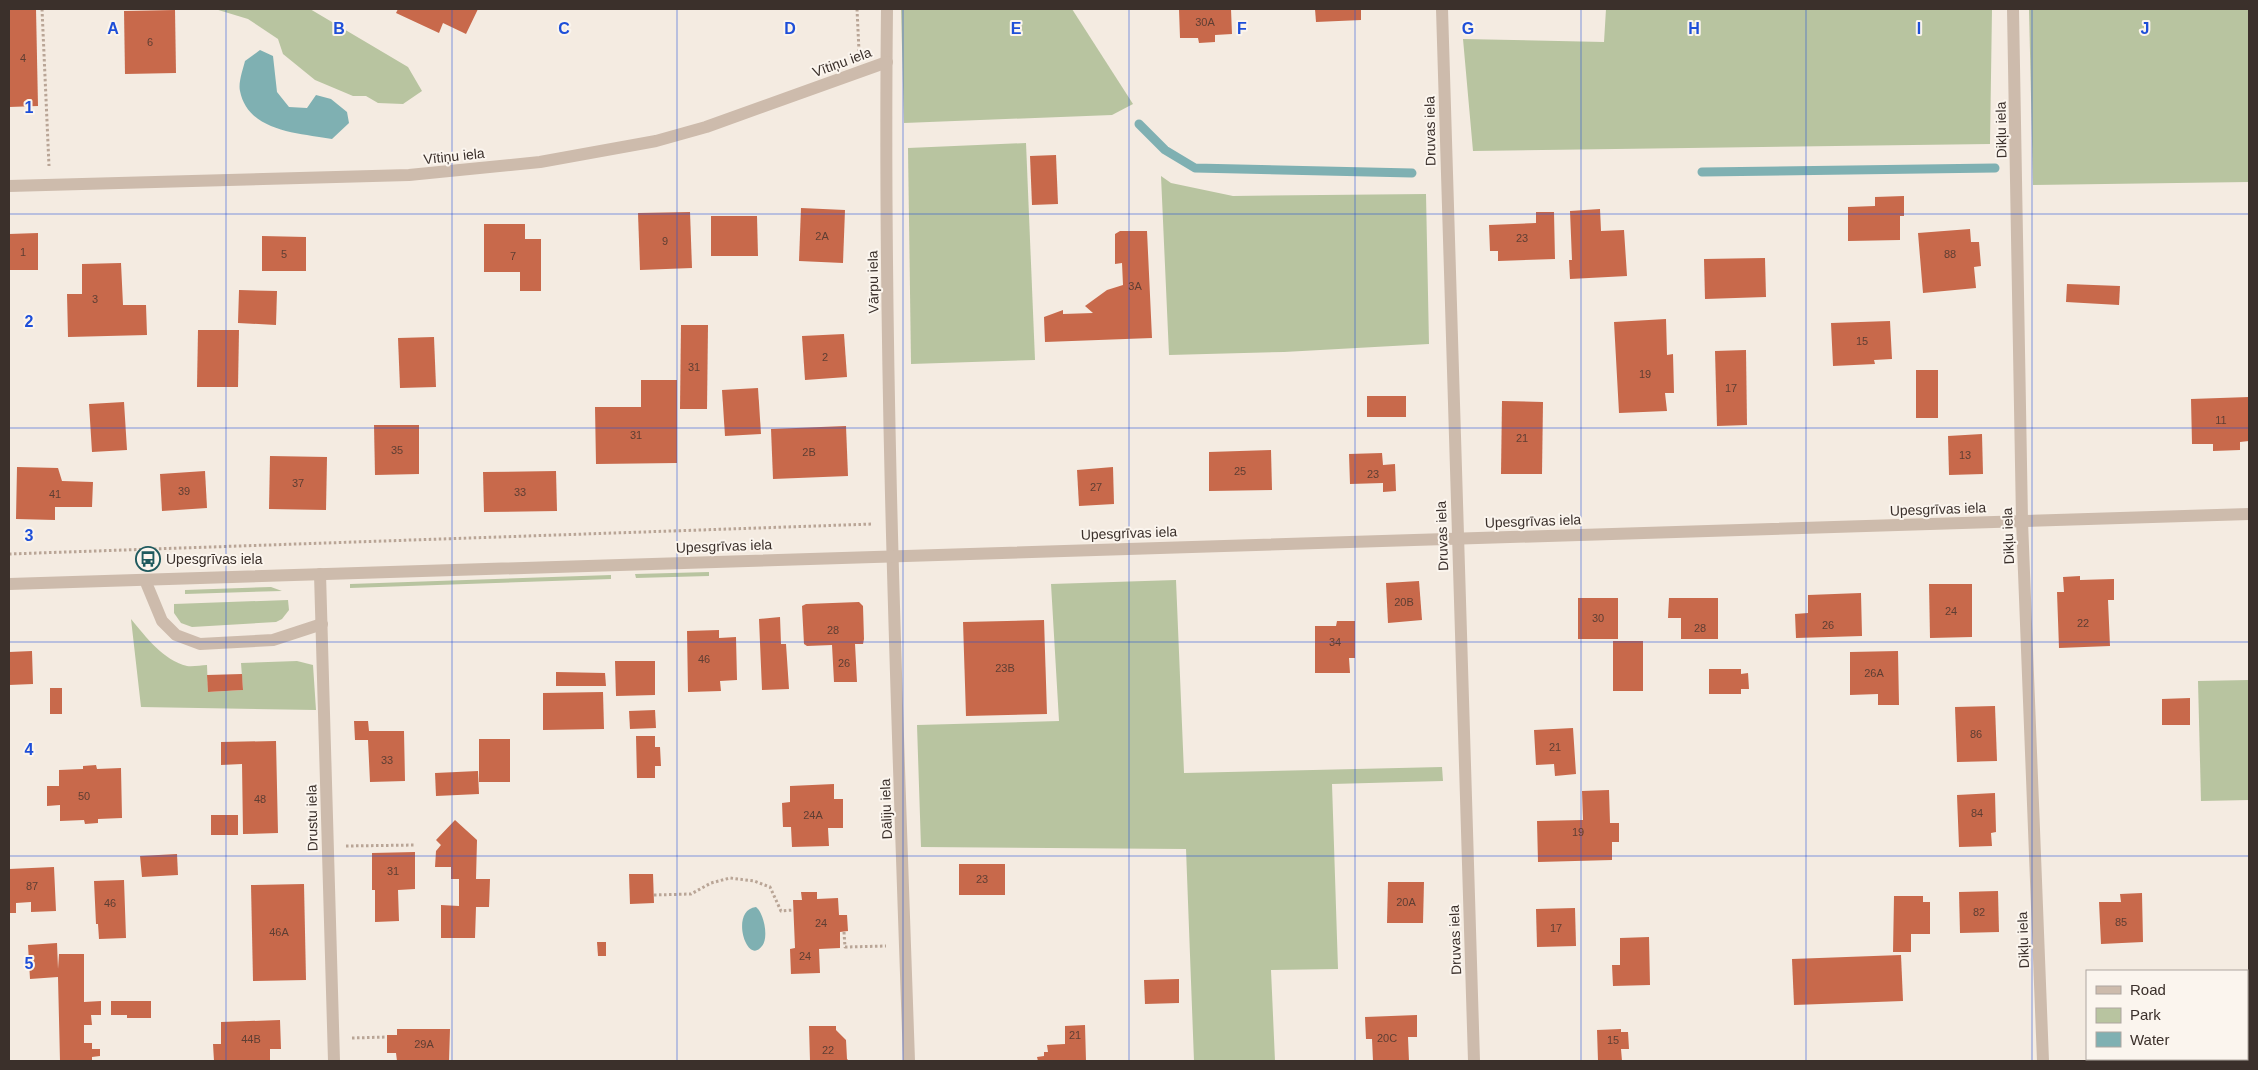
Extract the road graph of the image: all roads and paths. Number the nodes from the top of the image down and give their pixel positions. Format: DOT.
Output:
graph roads {
  1 [pos="42,9"];
  2 [pos="857,9"];
  3 [pos="887,9"];
  4 [pos="1442,9"];
  5 [pos="2013,9"];
  6 [pos="887,62"];
  7 [pos="861,72"];
  8 [pos="49,166"];
  9 [pos="9,186"];
  10 [pos="2249,514"];
  11 [pos="2022,521"];
  12 [pos="878,524"];
  13 [pos="1458,538"];
  14 [pos="9,554"];
  15 [pos="893,555"];
  16 [pos="320,574"];
  17 [pos="145,580"];
  18 [pos="9,584"];
  19 [pos="322,624"];
  20 [pos="328,846"];
  21 [pos="416,846"];
  22 [pos="654,895"];
  23 [pos="793,910"];
  24 [pos="844,932"];
  25 [pos="905,945"];
  26 [pos="387,1037"];
  27 [pos="333,1038"];
  28 [pos="334,1061"];
  29 [pos="909,1061"];
  30 [pos="1474,1061"];
  31 [pos="2043,1061"];
  1 -- 8 [label="path"];
  2 -- 7 [label="path"];
  3 -- 6 [label="street, Vārpu iela"];
  4 -- 13 [label="street, Druvas iela"];
  5 -- 11 [label="street, Dikļu iela"];
  6 -- 7 [label="street, Vītiņu iela"];
  6 -- 15 [label="street, Vārpu iela"];
  7 -- 9 [label="street, Vītiņu iela"];
  10 -- 11 [label="street, Upesgrīvas iela"];
  11 -- 13 [label="street, Upesgrīvas iela"];
  11 -- 31 [label="street, Dikļu iela"];
  12 -- 14 [label="path"];
  13 -- 15 [label="street, Upesgrīvas iela"];
  13 -- 30 [label="street, Druvas iela"];
  15 -- 16 [label="street, Upesgrīvas iela"];
  15 -- 25 [label="street, Dāliju iela"];
  16 -- 17 [label="street, Upesgrīvas iela"];
  16 -- 19 [label="street, Drustu iela"];
  17 -- 18 [label="street, Upesgrīvas iela"];
  17 -- 19 [label="street"];
  19 -- 20 [label="street, Drustu iela"];
  20 -- 21 [label="path"];
  20 -- 27 [label="street, Drustu iela"];
  22 -- 23 [label="path"];
  24 -- 25 [label="path"];
  25 -- 29 [label="street, Dāliju iela"];
  26 -- 27 [label="path"];
  27 -- 28 [label="street, Drustu iela"];
}
